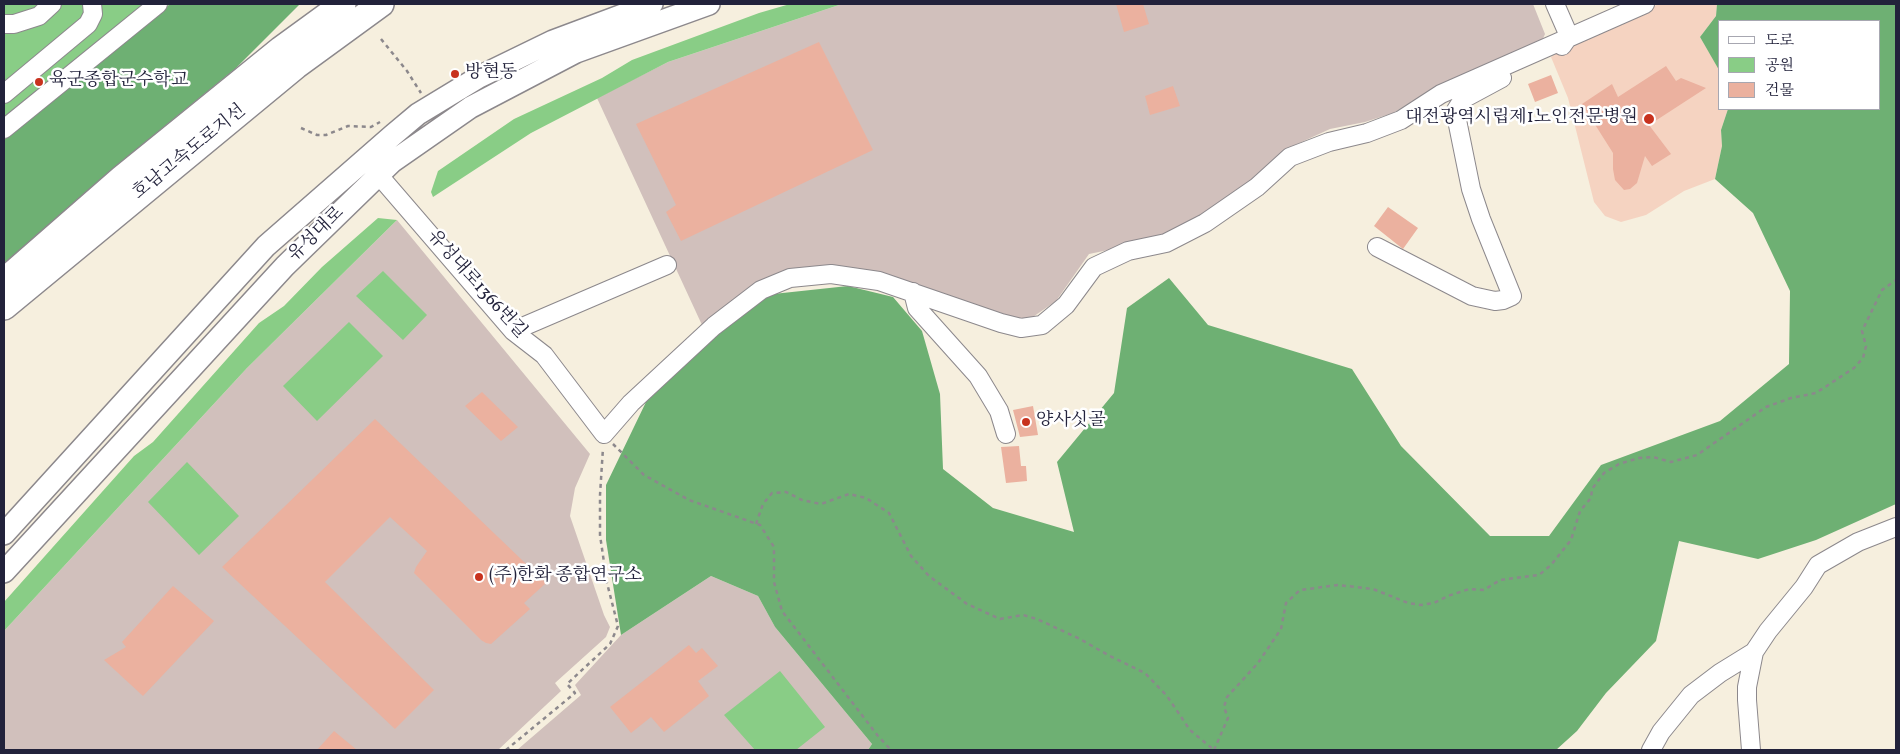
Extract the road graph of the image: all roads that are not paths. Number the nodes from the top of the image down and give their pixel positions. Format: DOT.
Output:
graph roads {
  1 [pos="52,4"];
  2 [pos="92,4"];
  3 [pos="158,4"];
  4 [pos="343,4"];
  5 [pos="381,4"];
  6 [pos="652,4"];
  7 [pos="709,4"];
  8 [pos="1555,4"];
  9 [pos="1645,4"];
  10 [pos="4,24"];
  11 [pos="1569,36"];
  12 [pos="4,94"];
  13 [pos="4,129"];
  14 [pos="372,167"];
  15 [pos="1377,247"];
  16 [pos="667,265"];
  17 [pos="4,281"];
  18 [pos="913,292"];
  19 [pos="4,307"];
  20 [pos="513,330"];
  21 [pos="1006,434"];
  22 [pos="1896,527"];
  23 [pos="4,534"];
  24 [pos="4,572"];
  25 [pos="1754,652"];
  26 [pos="1651,750"];
  27 [pos="1751,750"];
  1 -- 10 [label="street"];
  2 -- 12 [label="street"];
  3 -- 13 [label="street"];
  4 -- 17 [label="highway, 호남고속도로지선"];
  5 -- 19 [label="highway, 호남고속도로지선"];
  6 -- 14 [label="main road, 유성대로"];
  7 -- 14 [label="main road, 유성대로"];
  8 -- 11 [label="street"];
  9 -- 11 [label="street"];
  11 -- 15 [label="street"];
  11 -- 18 [label="street"];
  14 -- 20 [label="street, 유성대로1366번길"];
  14 -- 23 [label="main road, 유성대로"];
  14 -- 24 [label="main road, 유성대로"];
  16 -- 20 [label="street"];
  18 -- 20 [label="street, 유성대로1366번길"];
  18 -- 21 [label="street"];
  22 -- 25 [label="street"];
  25 -- 26 [label="street"];
  25 -- 27 [label="street"];
}
